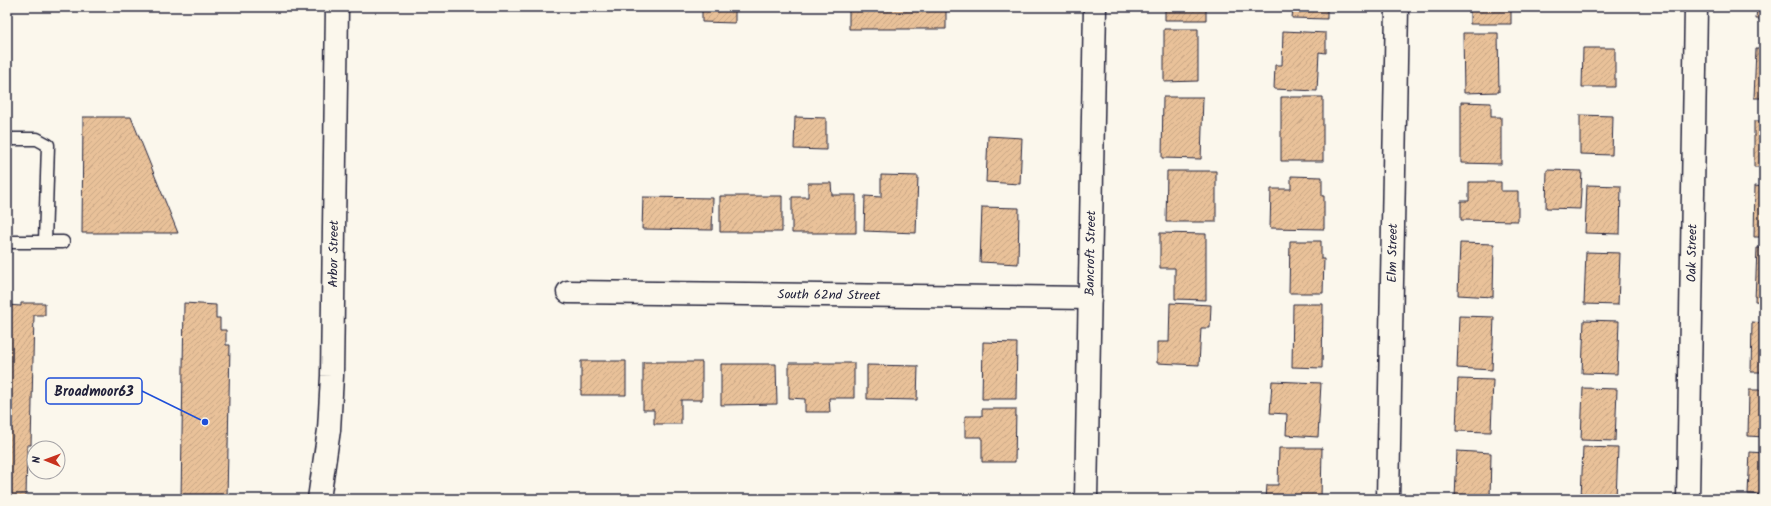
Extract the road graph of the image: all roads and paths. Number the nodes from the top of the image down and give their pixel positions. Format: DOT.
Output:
graph roads {
  1 [pos="337,7"];
  2 [pos="1095,7"];
  3 [pos="1397,7"];
  4 [pos="1696,7"];
  5 [pos="7,139"];
  6 [pos="7,242"];
  7 [pos="45,242"];
  8 [pos="64,242"];
  9 [pos="568,292"];
  10 [pos="1090,298"];
  11 [pos="319,499"];
  12 [pos="1086,499"];
  13 [pos="1388,499"];
  14 [pos="1688,499"];
  1 -- 11 [label="street, Arbor Street"];
  2 -- 10 [label="street, Bancroft Street"];
  3 -- 13 [label="street, Elm Street"];
  4 -- 14 [label="street, Oak Street"];
  5 -- 7 [label="lane"];
  6 -- 7 [label="lane"];
  7 -- 8 [label="lane"];
  9 -- 10 [label="street, South 62nd Street"];
  10 -- 12 [label="street, Bancroft Street"];
}
